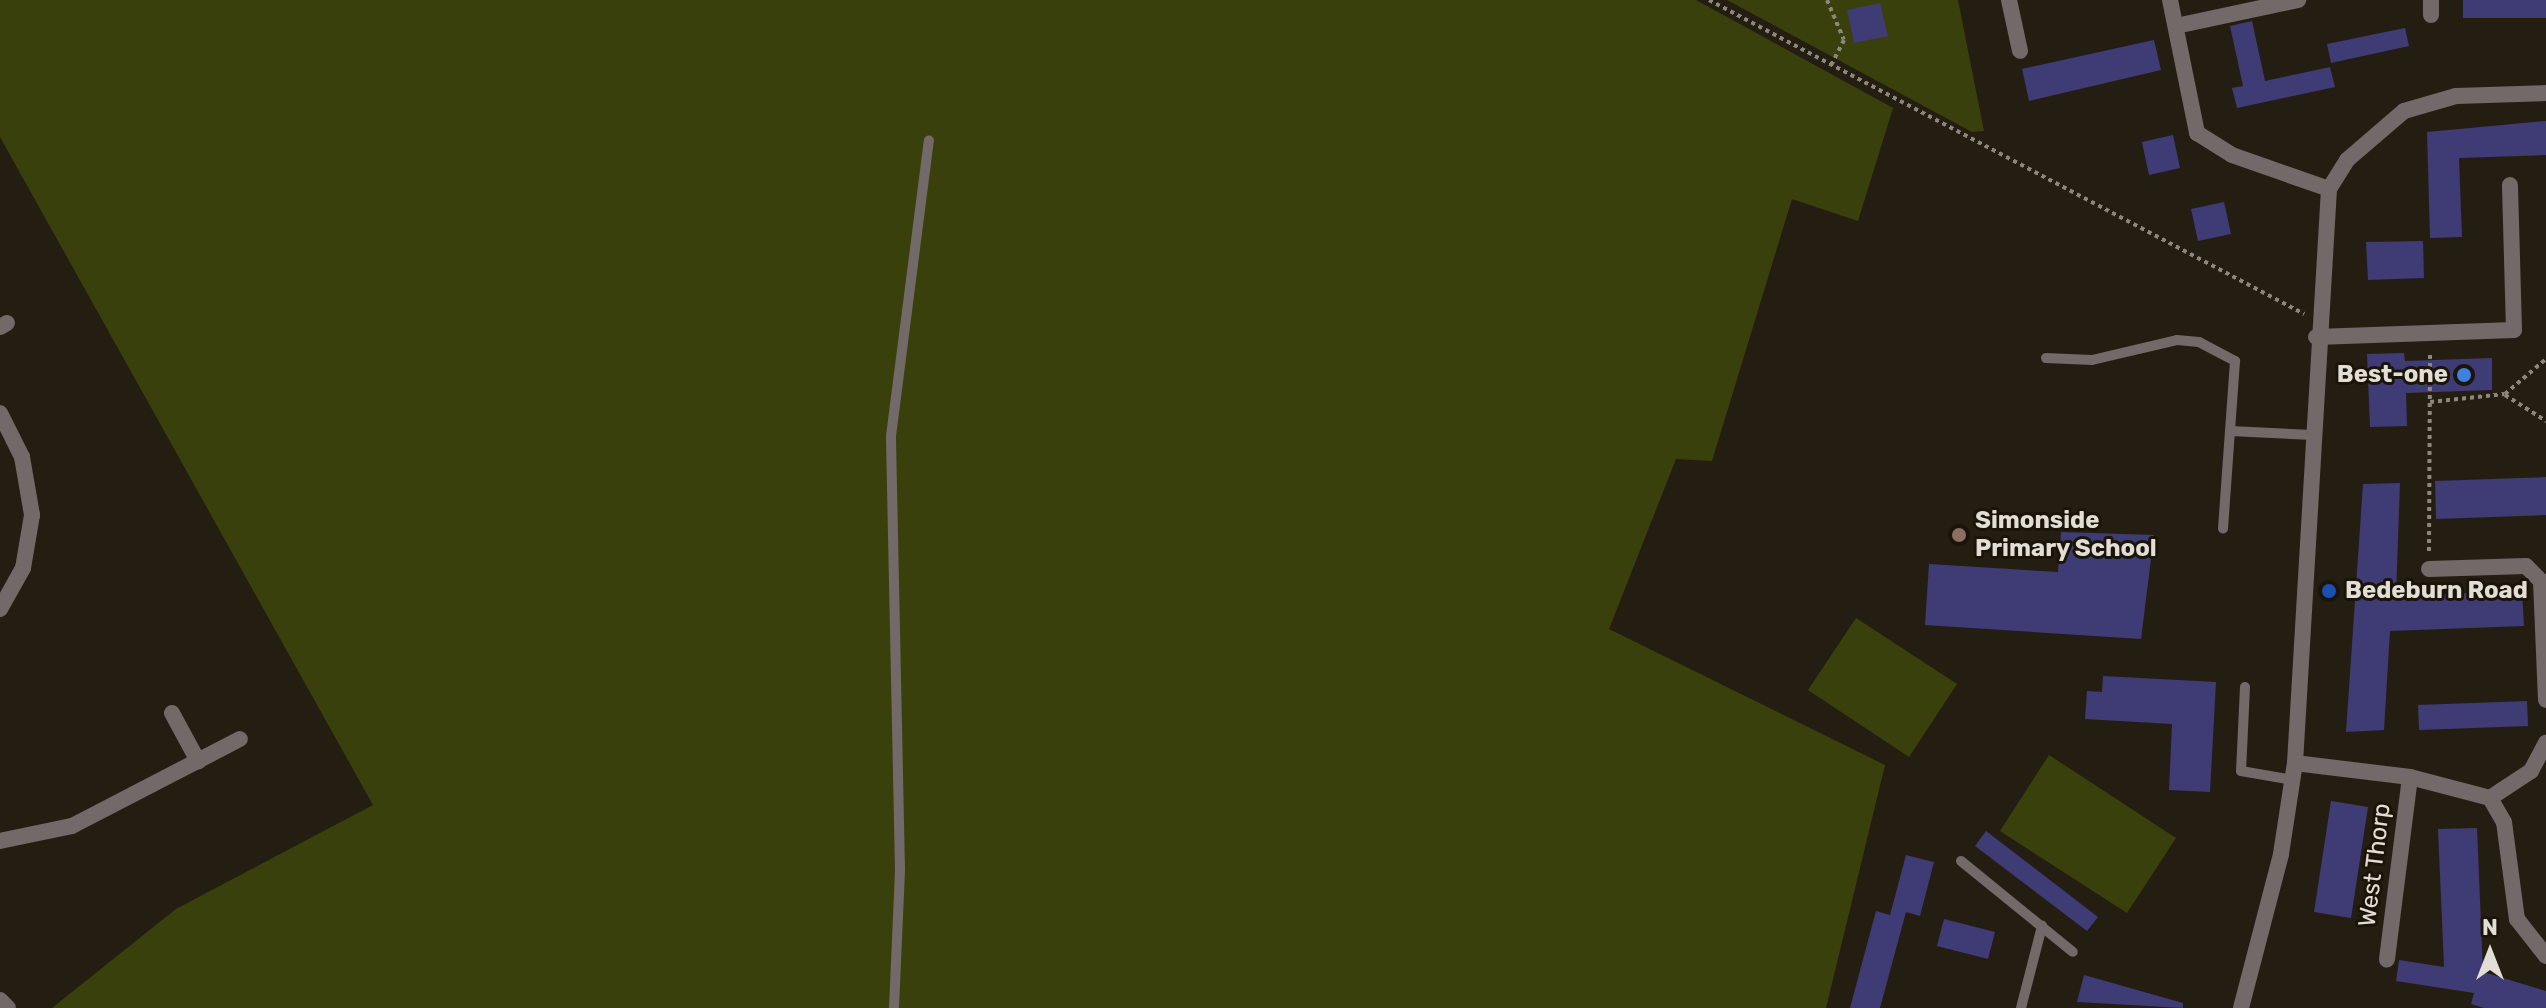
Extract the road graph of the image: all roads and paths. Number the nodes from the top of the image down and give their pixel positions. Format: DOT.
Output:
graph roads {
  1 [pos="1709,0"];
  2 [pos="1827,0"];
  3 [pos="2009,0"];
  4 [pos="2170,0"];
  5 [pos="2298,0"];
  6 [pos="2176,26"];
  7 [pos="2020,51"];
  8 [pos="1831,65"];
  9 [pos="2546,93"];
  10 [pos="929,140"];
  11 [pos="2510,185"];
  12 [pos="2329,189"];
  13 [pos="2317,314"];
  14 [pos="2430,333"];
  15 [pos="2316,337"];
  16 [pos="2046,358"];
  17 [pos="2546,359"];
  18 [pos="2505,394"];
  19 [pos="2430,402"];
  20 [pos="0,413"];
  21 [pos="2546,421"];
  22 [pos="2230,431"];
  23 [pos="2312,435"];
  24 [pos="2223,529"];
  25 [pos="2429,569"];
  26 [pos="0,609"];
  27 [pos="2245,687"];
  28 [pos="2546,700"];
  29 [pos="172,713"];
  30 [pos="240,739"];
  31 [pos="2546,743"];
  32 [pos="198,761"];
  33 [pos="2294,772"];
  34 [pos="2410,777"];
  35 [pos="2490,798"];
  36 [pos="0,841"];
  37 [pos="1961,861"];
  38 [pos="2042,926"];
  39 [pos="2073,952"];
  40 [pos="2546,956"];
  41 [pos="2387,960"];
  42 [pos="0,1000"];
  43 [pos="8,1008"];
  44 [pos="894,1008"];
  45 [pos="2021,1008"];
  46 [pos="2241,1008"];
  1 -- 8 [label="path"];
  2 -- 8 [label="path"];
  3 -- 7 [label="street"];
  4 -- 6 [label="street"];
  5 -- 6 [label="street"];
  6 -- 12 [label="street"];
  8 -- 13 [label="path"];
  9 -- 12 [label="street"];
  10 -- 44 [label="lane"];
  11 -- 14 [label="street"];
  12 -- 13 [label="street"];
  13 -- 15 [label="street"];
  14 -- 15 [label="street"];
  14 -- 19 [label="path"];
  15 -- 23 [label="street"];
  16 -- 22 [label="lane"];
  17 -- 18 [label="path"];
  18 -- 19 [label="path"];
  18 -- 21 [label="path"];
  19 -- 25 [label="path"];
  20 -- 26 [label="street"];
  22 -- 23 [label="lane"];
  22 -- 24 [label="lane"];
  23 -- 33 [label="street"];
  25 -- 28 [label="street"];
  27 -- 33 [label="lane"];
  29 -- 32 [label="street"];
  30 -- 32 [label="street"];
  31 -- 35 [label="street"];
  32 -- 36 [label="street"];
  33 -- 34 [label="street, West Thorp"];
  33 -- 46 [label="street"];
  34 -- 35 [label="street, West Thorp"];
  34 -- 41 [label="street, West Thorp"];
  35 -- 40 [label="street"];
  37 -- 38 [label="lane"];
  38 -- 39 [label="lane"];
  38 -- 45 [label="lane"];
  42 -- 43 [label="street"];
}
